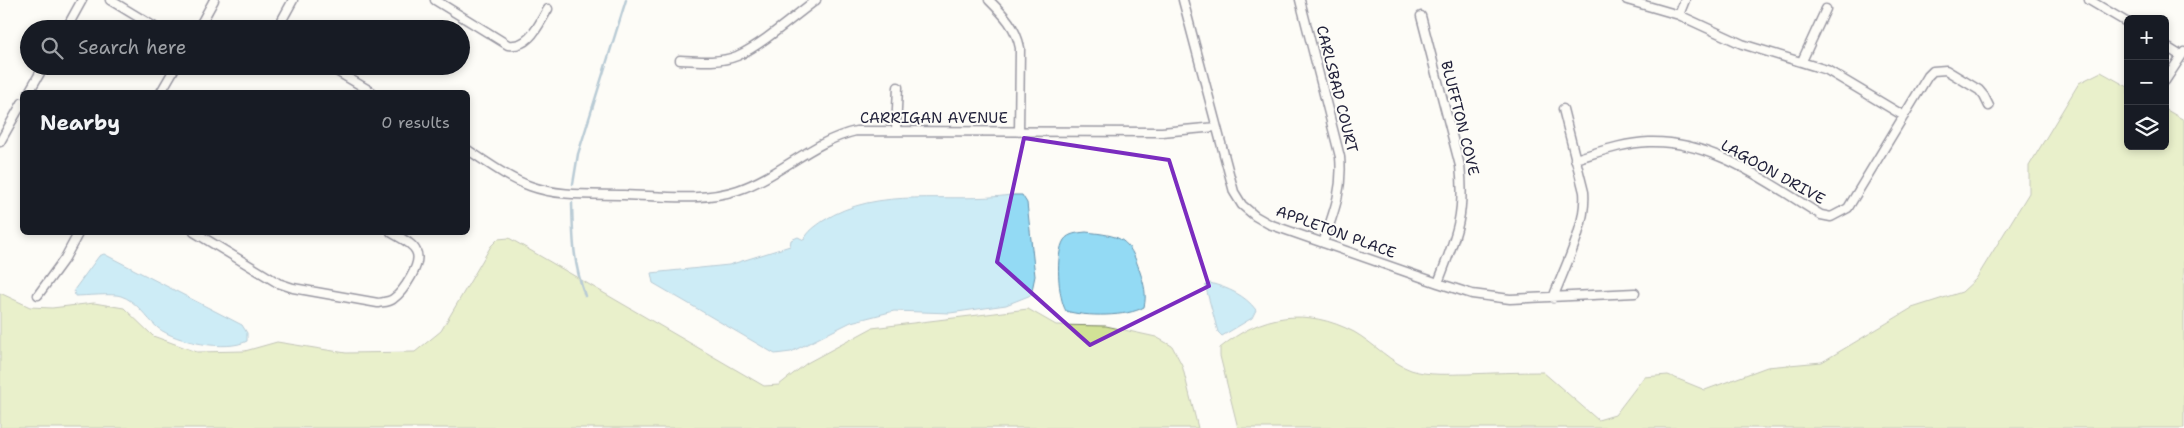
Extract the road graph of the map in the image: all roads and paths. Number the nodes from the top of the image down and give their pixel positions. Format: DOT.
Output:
graph roads {
  1 [pos="82,0"];
  2 [pos="110,0"];
  3 [pos="214,0"];
  4 [pos="293,0"];
  5 [pos="435,0"];
  6 [pos="816,0"];
  7 [pos="989,0"];
  8 [pos="1183,0"];
  9 [pos="1300,0"];
  10 [pos="1627,0"];
  11 [pos="1685,0"];
  12 [pos="2089,0"];
  13 [pos="548,9"];
  14 [pos="1826,9"];
  15 [pos="1679,15"];
  16 [pos="1421,16"];
  17 [pos="71,20"];
  18 [pos="143,20"];
  19 [pos="203,20"];
  20 [pos="282,20"];
  21 [pos="468,20"];
  22 [pos="470,21"];
  23 [pos="2124,21"];
  24 [pos="2169,48"];
  25 [pos="2183,54"];
  26 [pos="680,60"];
  27 [pos="1802,61"];
  28 [pos="2169,74"];
  29 [pos="39,75"];
  30 [pos="171,75"];
  31 [pos="343,75"];
  32 [pos="898,86"];
  33 [pos="30,90"];
  34 [pos="162,90"];
  35 [pos="369,90"];
  36 [pos="1989,106"];
  37 [pos="20,107"];
  38 [pos="1563,110"];
  39 [pos="1904,116"];
  40 [pos="1216,127"];
  41 [pos="896,130"];
  42 [pos="1019,132"];
  43 [pos="0,142"];
  44 [pos="470,151"];
  45 [pos="1575,159"];
  46 [pos="78,235"];
  47 [pos="199,235"];
  48 [pos="395,235"];
  49 [pos="1323,244"];
  50 [pos="1438,283"];
  51 [pos="1635,293"];
  52 [pos="38,295"];
  53 [pos="1553,298"];
  1 -- 17 [label="street"];
  2 -- 18 [label="street"];
  3 -- 19 [label="street"];
  4 -- 20 [label="street"];
  5 -- 21 [label="street"];
  6 -- 26 [label="street"];
  7 -- 42 [label="street"];
  8 -- 40 [label="street, APPLETON PLACE"];
  9 -- 49 [label="street, CARLSBAD COURT"];
  10 -- 15 [label="street"];
  11 -- 15 [label="street"];
  12 -- 23 [label="street"];
  13 -- 22 [label="street"];
  14 -- 27 [label="street"];
  15 -- 27 [label="street"];
  16 -- 50 [label="street, BLUFFTON COVE"];
  24 -- 25 [label="street"];
  25 -- 28 [label="street"];
  27 -- 39 [label="street"];
  29 -- 33 [label="street"];
  30 -- 34 [label="street"];
  31 -- 35 [label="street"];
  32 -- 41 [label="street"];
  36 -- 39 [label="street"];
  37 -- 43 [label="street"];
  38 -- 45 [label="street"];
  39 -- 45 [label="street, LAGOON DRIVE"];
  40 -- 42 [label="street, CARRIGAN AVENUE"];
  40 -- 49 [label="street, APPLETON PLACE"];
  41 -- 42 [label="street, CARRIGAN AVENUE"];
  41 -- 44 [label="street, CARRIGAN AVENUE"];
  45 -- 53 [label="street"];
  46 -- 52 [label="street"];
  47 -- 48 [label="street"];
  49 -- 50 [label="street, APPLETON PLACE"];
  50 -- 53 [label="street, APPLETON PLACE"];
  51 -- 53 [label="street, APPLETON PLACE"];
}
